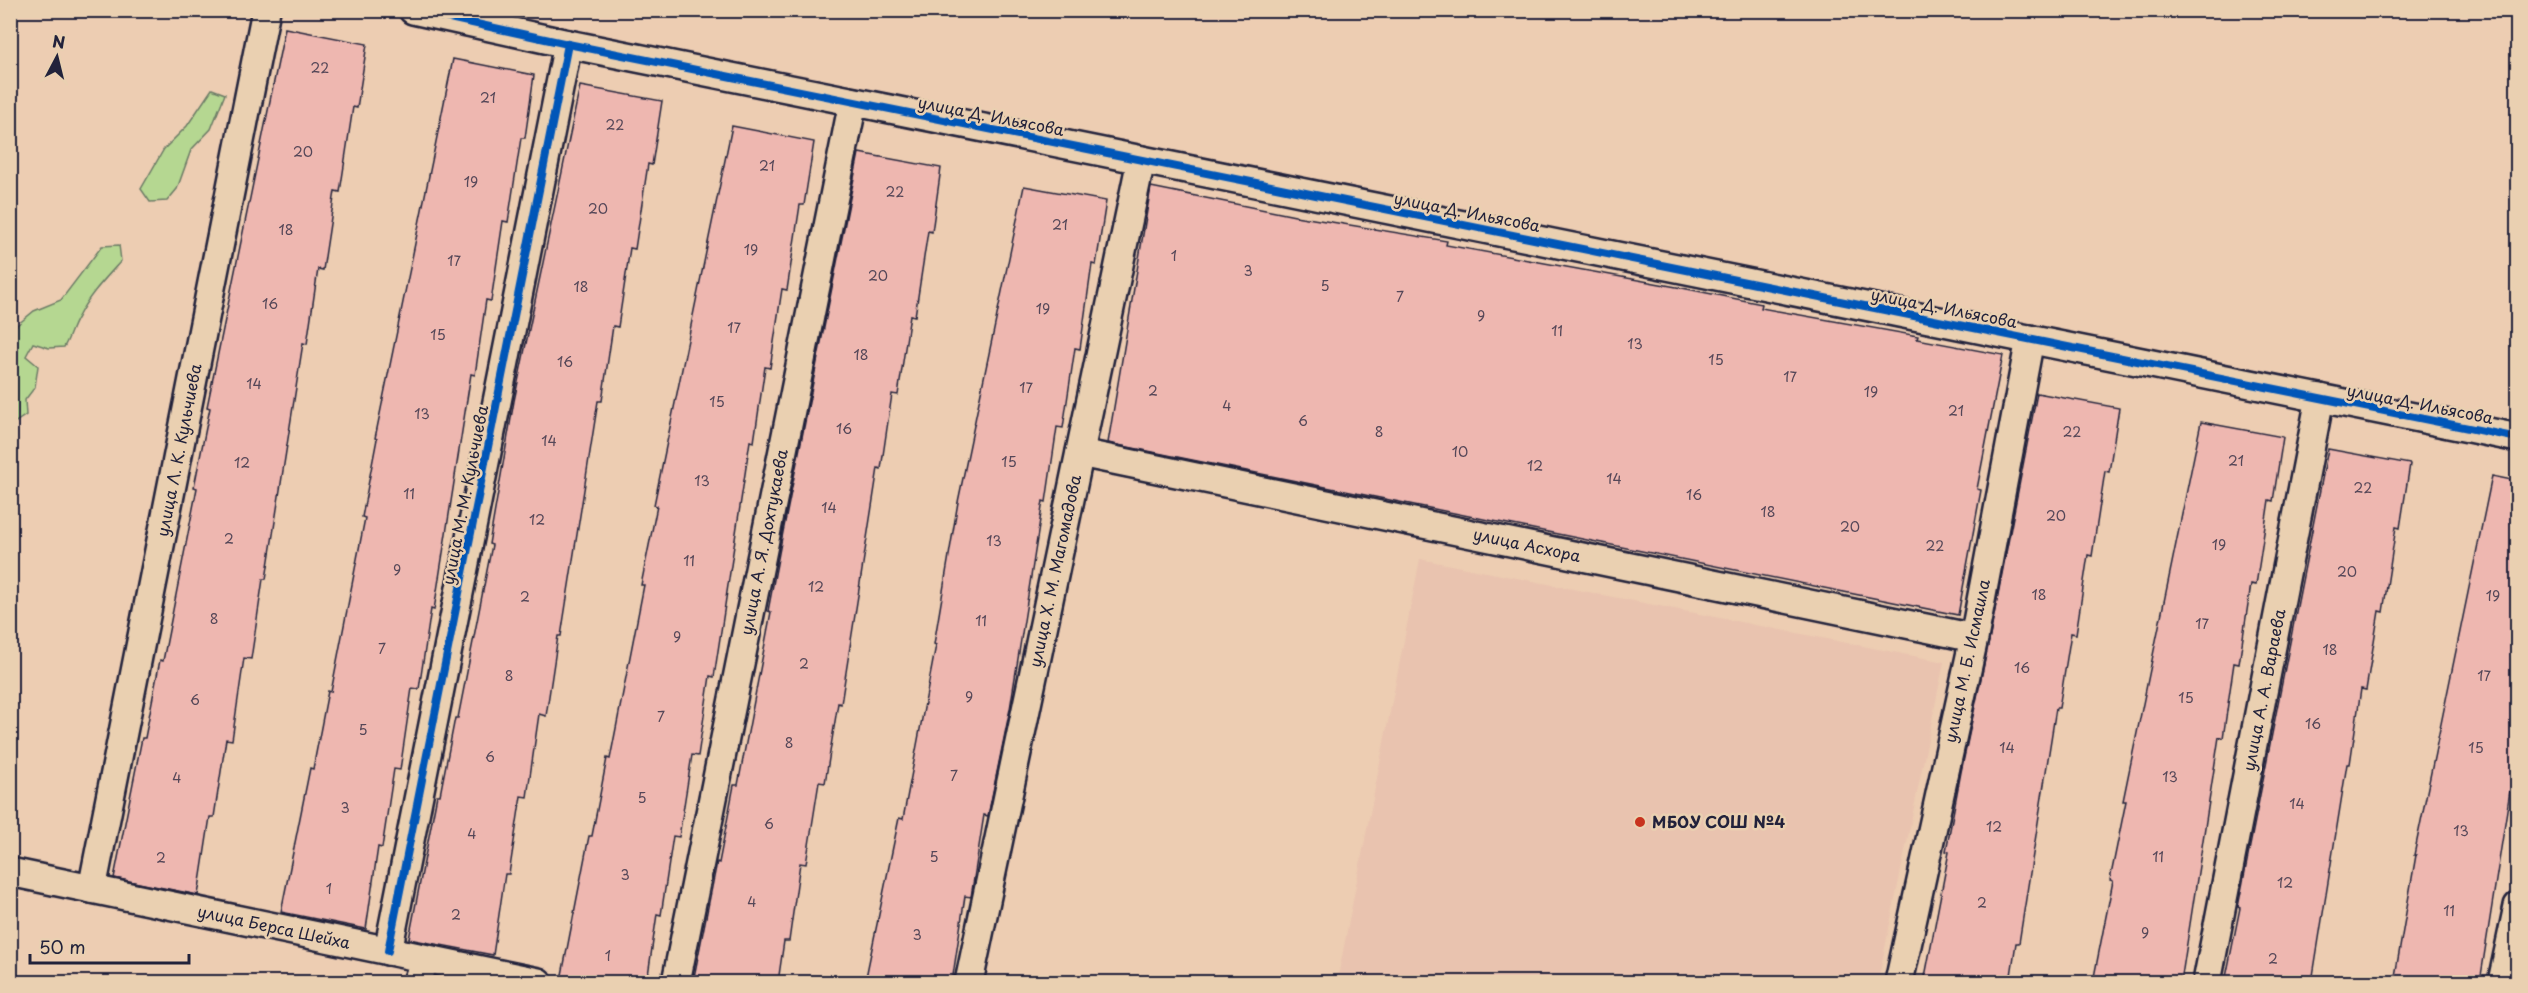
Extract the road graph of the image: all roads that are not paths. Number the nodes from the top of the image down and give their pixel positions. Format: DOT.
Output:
graph roads {
  1 [pos="266,10"];
  2 [pos="412,10"];
  3 [pos="567,44"];
  4 [pos="853,102"];
  5 [pos="1141,160"];
  6 [pos="2030,339"];
  7 [pos="2320,398"];
  8 [pos="2517,438"];
  9 [pos="1080,453"];
  10 [pos="1974,638"];
  11 [pos="10,872"];
  12 [pos="92,889"];
  13 [pos="2517,906"];
  14 [pos="388,951"];
  15 [pos="421,971"];
  16 [pos="538,982"];
  17 [pos="676,982"];
  18 [pos="969,982"];
  19 [pos="1899,982"];
  20 [pos="2207,982"];
  21 [pos="2502,982"];
  1 -- 12 [label="street, улица Л. К. Кульчиева"];
  2 -- 3 [label="street, улица Д. Ильясова"];
  3 -- 4 [label="street, улица Д. Ильясова"];
  3 -- 14 [label="street, улица М. М. Кульчиева"];
  4 -- 5 [label="street, улица Д. Ильясова"];
  4 -- 17 [label="street, улица А. Я. Дохтукаева"];
  5 -- 6 [label="street, улица Д. Ильясова"];
  5 -- 9 [label="street, улица Х. М. Магомадова"];
  6 -- 7 [label="street, улица Д. Ильясова"];
  6 -- 10 [label="street, улица М. Б. Исмаила"];
  7 -- 8 [label="street, улица Д. Ильясова"];
  7 -- 20 [label="street, улица А. А. Вараева"];
  9 -- 10 [label="street, улица Асхора"];
  9 -- 18 [label="street, улица Х. М. Магомадова"];
  10 -- 19 [label="street, улица М. Б. Исмаила"];
  11 -- 12 [label="street, улица Берса Шейха"];
  12 -- 14 [label="street, улица Берса Шейха"];
  13 -- 21 [label="street"];
  14 -- 15 [label="street, улица Берса Шейха"];
  15 -- 16 [label="street, улица Берса Шейха"];
}
